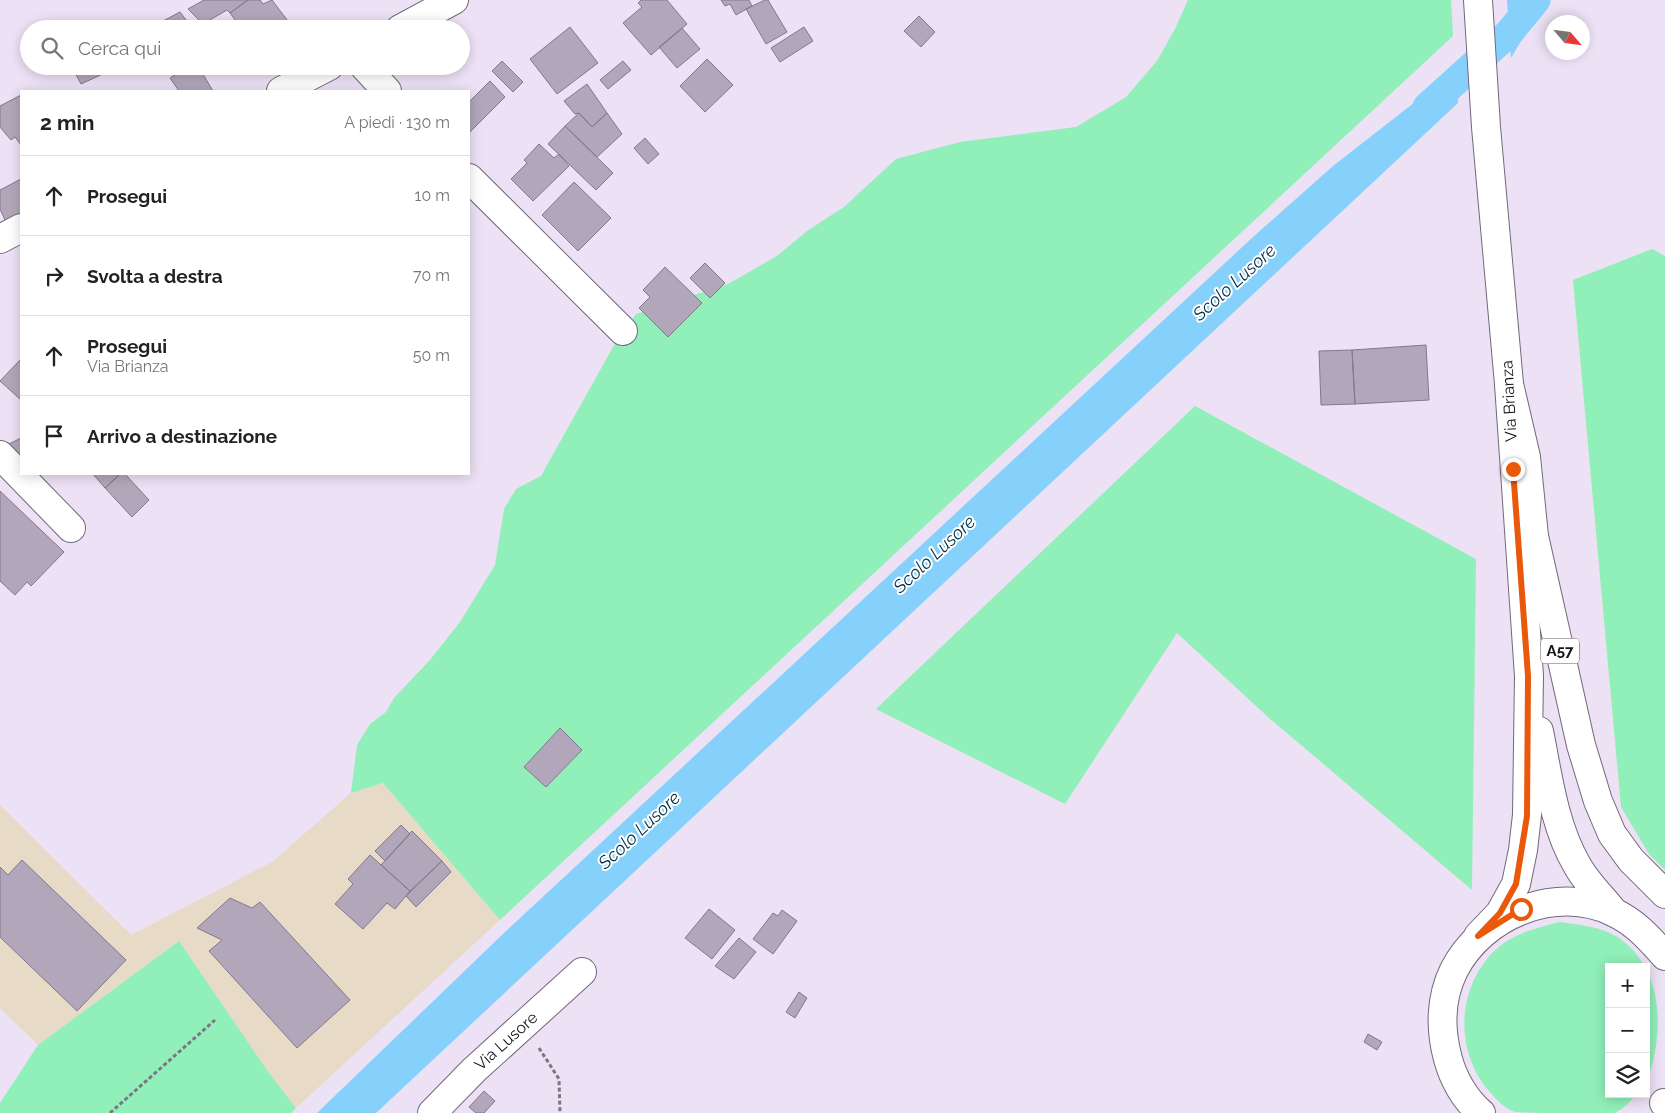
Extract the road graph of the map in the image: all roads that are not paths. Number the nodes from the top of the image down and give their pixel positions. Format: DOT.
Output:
graph roads {
  1 [pos="450,1"];
  2 [pos="1478,3"];
  3 [pos="416,20"];
  4 [pos="311,75"];
  5 [pos="372,75"];
  6 [pos="283,90"];
  7 [pos="386,90"];
  8 [pos="470,179"];
  9 [pos="20,229"];
  10 [pos="0,239"];
  11 [pos="623,330"];
  12 [pos="1509,384"];
  13 [pos="0,455"];
  14 [pos="71,528"];
  15 [pos="1528,676"];
  16 [pos="1665,894"];
  17 [pos="1613,911"];
  18 [pos="1478,936"];
  19 [pos="1665,956"];
  20 [pos="582,972"];
  21 [pos="432,1113"];
  22 [pos="1481,1113"];
  1 -- 3 [label="main road"];
  2 -- 12 [label="main road, Via Brianza"];
  4 -- 6 [label="main road"];
  5 -- 7 [label="main road"];
  8 -- 11 [label="main road"];
  9 -- 10 [label="main road"];
  12 -- 15 [label="main road, Via Brianza"];
  12 -- 16 [label="main road, A57"];
  13 -- 14 [label="main road"];
  15 -- 17 [label="main road"];
  15 -- 18 [label="main road"];
  17 -- 18 [label="main road"];
  17 -- 19 [label="main road"];
  18 -- 22 [label="main road"];
  20 -- 21 [label="main road, Via Lusore"];
}
